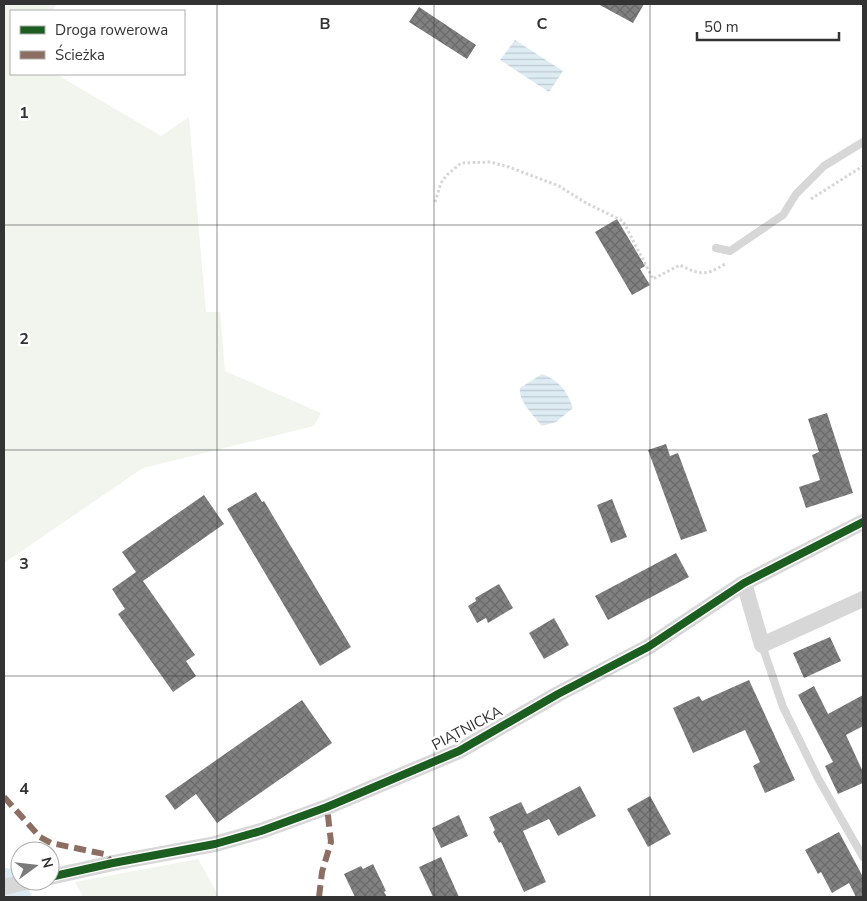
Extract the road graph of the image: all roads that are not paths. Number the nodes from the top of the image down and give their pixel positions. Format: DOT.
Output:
graph roads {
  1 [pos="863,142"];
  2 [pos="716,248"];
  3 [pos="863,522"];
  4 [pos="744,584"];
  5 [pos="863,598"];
  6 [pos="762,645"];
  7 [pos="863,857"];
  8 [pos="60,875"];
  1 -- 2 [label="lane"];
  3 -- 4 [label="street, PIĄTNICKA"];
  4 -- 6 [label="street"];
  4 -- 8 [label="street, PIĄTNICKA"];
  5 -- 6 [label="street"];
  6 -- 7 [label="lane"];
}
